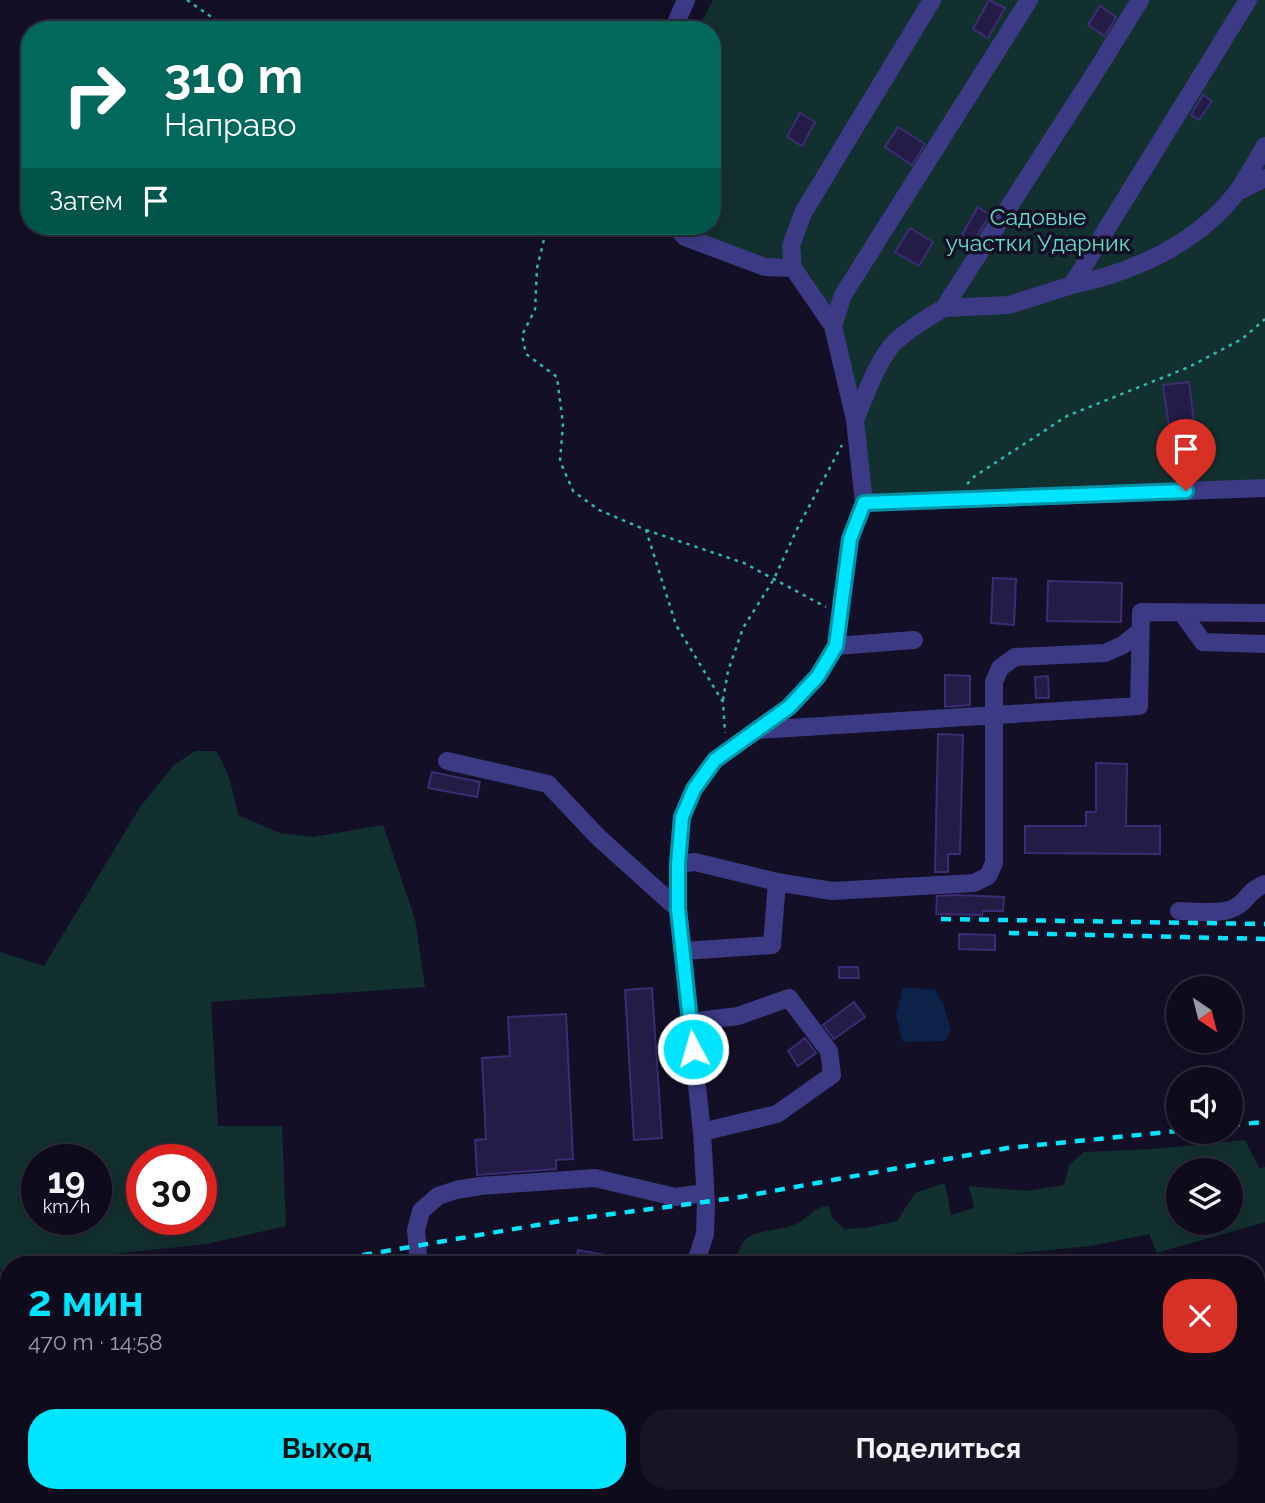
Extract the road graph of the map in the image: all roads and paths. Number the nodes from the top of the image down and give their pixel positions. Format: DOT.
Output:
graph roads {
  1 [pos="187,0"];
  2 [pos="686,0"];
  3 [pos="932,0"];
  4 [pos="1029,0"];
  5 [pos="1140,0"];
  6 [pos="1248,0"];
  7 [pos="217,21"];
  8 [pos="677,21"];
  9 [pos="1265,146"];
  10 [pos="1265,178"];
  11 [pos="1237,192"];
  12 [pos="545,235"];
  13 [pos="683,235"];
  14 [pos="793,268"];
  15 [pos="1072,285"];
  16 [pos="944,308"];
  17 [pos="1265,319"];
  18 [pos="833,326"];
  19 [pos="855,420"];
  20 [pos="842,444"];
  21 [pos="1265,488"];
  22 [pos="951,499"];
  23 [pos="864,503"];
  24 [pos="646,530"];
  25 [pos="774,579"];
  26 [pos="1182,613"];
  27 [pos="1265,613"];
  28 [pos="840,614"];
  29 [pos="1140,631"];
  30 [pos="914,640"];
  31 [pos="1265,644"];
  32 [pos="836,646"];
  33 [pos="723,702"];
  34 [pos="995,715"];
  35 [pos="758,730"];
  36 [pos="726,752"];
  37 [pos="447,761"];
  38 [pos="678,864"];
  39 [pos="777,882"];
  40 [pos="1265,884"];
  41 [pos="678,909"];
  42 [pos="1179,911"];
  43 [pos="684,951"];
  44 [pos="690,1021"];
  45 [pos="702,1132"];
  46 [pos="705,1193"];
  47 [pos="418,1256"];
  48 [pos="698,1256"];
  1 -- 7 [label="path"];
  2 -- 8 [label="street"];
  3 -- 14 [label="street"];
  4 -- 18 [label="street"];
  5 -- 16 [label="street"];
  6 -- 15 [label="street"];
  9 -- 11 [label="street"];
  10 -- 11 [label="street"];
  11 -- 15 [label="street"];
  12 -- 24 [label="path"];
  13 -- 14 [label="street"];
  14 -- 18 [label="street"];
  15 -- 16 [label="street"];
  16 -- 19 [label="street"];
  17 -- 22 [label="path"];
  18 -- 19 [label="street"];
  19 -- 23 [label="street"];
  20 -- 25 [label="path"];
  21 -- 22 [label="street"];
  22 -- 23 [label="street"];
  23 -- 28 [label="street"];
  24 -- 25 [label="path"];
  24 -- 33 [label="path"];
  25 -- 28 [label="path"];
  25 -- 33 [label="path"];
  26 -- 27 [label="street"];
  26 -- 29 [label="street"];
  26 -- 31 [label="street"];
  28 -- 32 [label="street"];
  29 -- 34 [label="street"];
  29 -- 34 [label="street"];
  30 -- 32 [label="street"];
  32 -- 35 [label="street"];
  33 -- 36 [label="path"];
  34 -- 35 [label="street"];
  34 -- 39 [label="street"];
  35 -- 36 [label="street"];
  36 -- 38 [label="street"];
  37 -- 41 [label="street"];
  38 -- 39 [label="street"];
  38 -- 41 [label="street"];
  39 -- 43 [label="street"];
  40 -- 42 [label="street"];
  41 -- 43 [label="street"];
  43 -- 44 [label="street"];
  44 -- 45 [label="street"];
  44 -- 45 [label="street"];
  45 -- 46 [label="street"];
  46 -- 47 [label="street"];
  46 -- 48 [label="street"];
}
